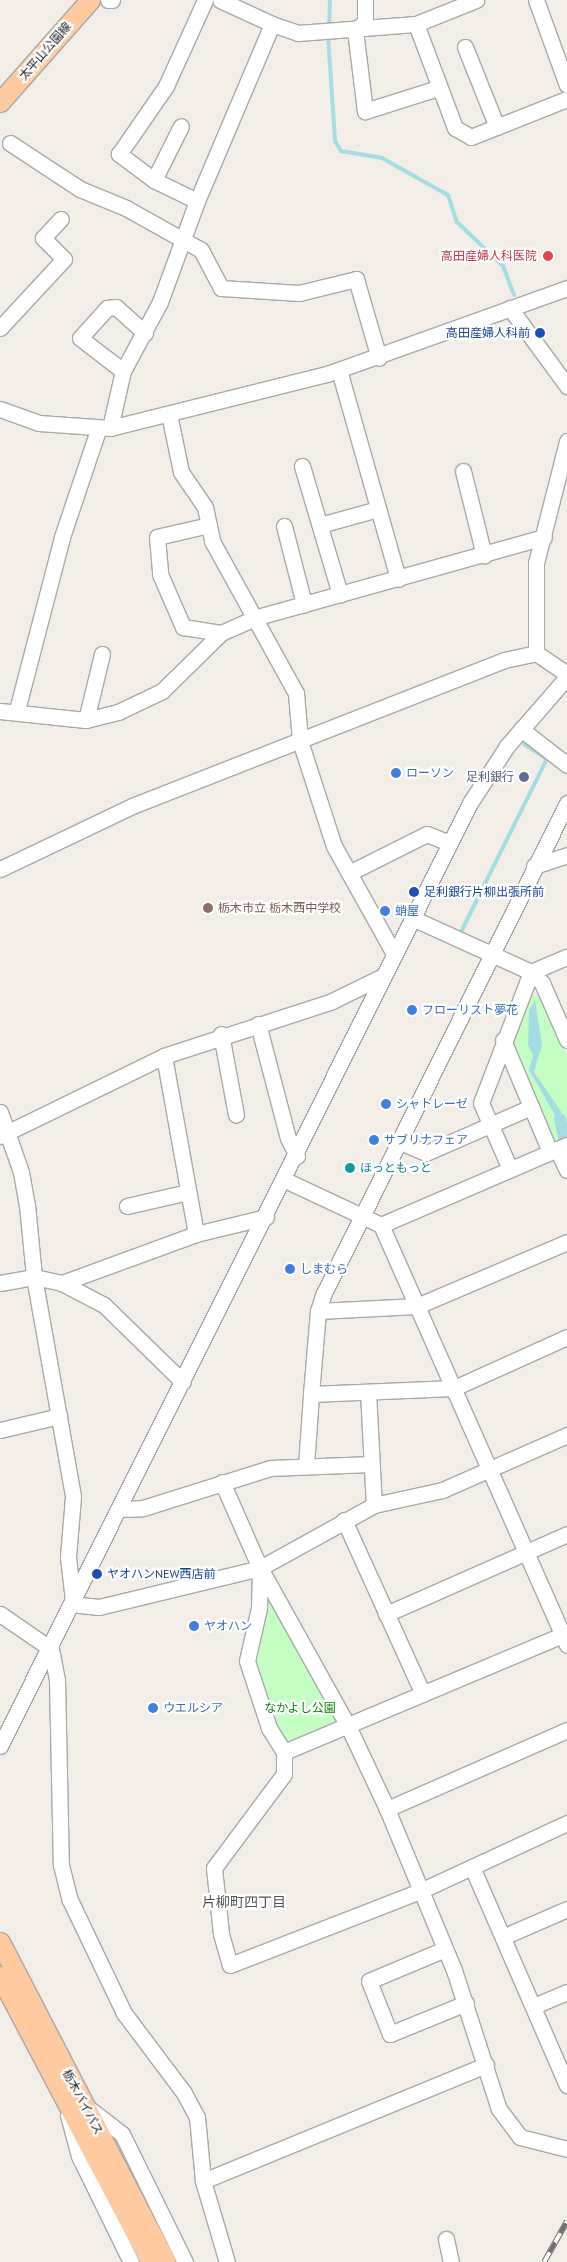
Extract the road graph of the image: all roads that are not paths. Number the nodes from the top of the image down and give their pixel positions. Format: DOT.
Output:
graph roads {
  1 [pos="90,0"];
  2 [pos="108,0"];
  3 [pos="112,0"];
  4 [pos="205,0"];
  5 [pos="220,0"];
  6 [pos="365,0"];
  7 [pos="476,0"];
  8 [pos="536,0"];
  9 [pos="272,24"];
  10 [pos="416,24"];
  11 [pos="355,30"];
  12 [pos="465,47"];
  13 [pos="567,85"];
  14 [pos="438,88"];
  15 [pos="2,96"];
  16 [pos="567,99"];
  17 [pos="182,126"];
  18 [pos="497,127"];
  19 [pos="10,143"];
  20 [pos="154,180"];
  21 [pos="197,201"];
  22 [pos="61,219"];
  23 [pos="181,242"];
  24 [pos="567,288"];
  25 [pos="510,308"];
  26 [pos="0,328"];
  27 [pos="145,333"];
  28 [pos="379,358"];
  29 [pos="339,370"];
  30 [pos="123,371"];
  31 [pos="567,386"];
  32 [pos="0,409"];
  33 [pos="169,414"];
  34 [pos="104,429"];
  35 [pos="567,442"];
  36 [pos="302,466"];
  37 [pos="463,471"];
  38 [pos="378,508"];
  39 [pos="209,525"];
  40 [pos="320,525"];
  41 [pos="284,526"];
  42 [pos="544,537"];
  43 [pos="484,555"];
  44 [pos="398,579"];
  45 [pos="340,594"];
  46 [pos="304,604"];
  47 [pos="254,618"];
  48 [pos="221,633"];
  49 [pos="102,654"];
  50 [pos="536,654"];
  51 [pos="567,676"];
  52 [pos="17,710"];
  53 [pos="0,711"];
  54 [pos="86,720"];
  55 [pos="521,729"];
  56 [pos="300,741"];
  57 [pos="565,759"];
  58 [pos="567,804"];
  59 [pos="449,843"];
  60 [pos="567,855"];
  61 [pos="534,866"];
  62 [pos="0,868"];
  63 [pos="349,873"];
  64 [pos="412,918"];
  65 [pos="394,954"];
  66 [pos="489,954"];
  67 [pos="567,957"];
  68 [pos="531,972"];
  69 [pos="382,976"];
  70 [pos="258,1024"];
  71 [pos="220,1034"];
  72 [pos="504,1040"];
  73 [pos="567,1040"];
  74 [pos="164,1056"];
  75 [pos="531,1108"];
  76 [pos="0,1112"];
  77 [pos="236,1115"];
  78 [pos="490,1125"];
  79 [pos="4,1135"];
  80 [pos="398,1141"];
  81 [pos="558,1149"];
  82 [pos="297,1156"];
  83 [pos="510,1169"];
  84 [pos="567,1170"];
  85 [pos="285,1180"];
  86 [pos="188,1192"];
  87 [pos="126,1206"];
  88 [pos="266,1218"];
  89 [pos="360,1219"];
  90 [pos="381,1225"];
  91 [pos="196,1234"];
  92 [pos="567,1242"];
  93 [pos="34,1277"];
  94 [pos="0,1283"];
  95 [pos="62,1283"];
  96 [pos="417,1306"];
  97 [pos="318,1311"];
  98 [pos="567,1337"];
  99 [pos="183,1382"];
  100 [pos="454,1388"];
  101 [pos="368,1392"];
  102 [pos="311,1394"];
  103 [pos="59,1416"];
  104 [pos="0,1430"];
  105 [pos="567,1435"];
  106 [pos="370,1464"];
  107 [pos="306,1466"];
  108 [pos="490,1469"];
  109 [pos="222,1482"];
  110 [pos="374,1505"];
  111 [pos="119,1509"];
  112 [pos="344,1520"];
  113 [pos="567,1534"];
  114 [pos="526,1552"];
  115 [pos="260,1568"];
  116 [pos="73,1601"];
  117 [pos="0,1614"];
  118 [pos="386,1614"];
  119 [pos="566,1637"];
  120 [pos="51,1649"];
  121 [pos="423,1694"];
  122 [pos="348,1726"];
  123 [pos="567,1730"];
  124 [pos="0,1746"];
  125 [pos="284,1752"];
  126 [pos="387,1810"];
  127 [pos="567,1823"];
  128 [pos="472,1867"];
  129 [pos="420,1891"];
  130 [pos="567,1909"];
  131 [pos="504,1936"];
  132 [pos="0,1942"];
  133 [pos="445,1949"];
  134 [pos="0,1976"];
  135 [pos="567,1992"];
  136 [pos="466,2003"];
  137 [pos="534,2006"];
  138 [pos="486,2065"];
  139 [pos="567,2085"];
  140 [pos="61,2092"];
  141 [pos="84,2105"];
  142 [pos="567,2150"];
  143 [pos="203,2181"];
  144 [pos="446,2239"];
  145 [pos="131,2262"];
  146 [pos="151,2262"];
  147 [pos="166,2262"];
  148 [pos="185,2262"];
  149 [pos="227,2262"];
  150 [pos="450,2262"];
  1 -- 15 [label="main road, 太平山公園線"];
  2 -- 3 [label="street"];
  4 -- 20 [label="street"];
  5 -- 9 [label="street"];
  6 -- 11 [label="street"];
  7 -- 10 [label="street"];
  8 -- 13 [label="street"];
  9 -- 11 [label="street"];
  9 -- 21 [label="street"];
  10 -- 11 [label="street"];
  10 -- 14 [label="street"];
  11 -- 14 [label="street"];
  12 -- 18 [label="street"];
  14 -- 18 [label="street"];
  16 -- 18 [label="street"];
  17 -- 20 [label="street"];
  19 -- 23 [label="street"];
  20 -- 21 [label="street"];
  21 -- 23 [label="street"];
  22 -- 26 [label="street"];
  23 -- 27 [label="street"];
  23 -- 28 [label="street"];
  24 -- 25 [label="street"];
  25 -- 28 [label="street"];
  25 -- 31 [label="street"];
  27 -- 30 [label="street"];
  27 -- 30 [label="street"];
  28 -- 29 [label="street"];
  29 -- 33 [label="street"];
  29 -- 38 [label="street"];
  30 -- 34 [label="street"];
  32 -- 34 [label="street"];
  33 -- 34 [label="street"];
  33 -- 39 [label="street"];
  34 -- 52 [label="street"];
  35 -- 42 [label="street"];
  36 -- 40 [label="street"];
  37 -- 43 [label="street"];
  38 -- 40 [label="street"];
  38 -- 44 [label="street"];
  39 -- 47 [label="street"];
  39 -- 48 [label="street"];
  40 -- 45 [label="street"];
  41 -- 46 [label="street"];
  42 -- 43 [label="street"];
  42 -- 50 [label="street"];
  43 -- 44 [label="street"];
  44 -- 45 [label="street"];
  45 -- 46 [label="street"];
  46 -- 47 [label="street"];
  47 -- 48 [label="street"];
  47 -- 56 [label="street"];
  48 -- 54 [label="street"];
  49 -- 54 [label="street"];
  50 -- 51 [label="street"];
  50 -- 56 [label="street"];
  51 -- 55 [label="street"];
  52 -- 53 [label="street"];
  52 -- 54 [label="street"];
  55 -- 57 [label="street"];
  55 -- 59 [label="street"];
  56 -- 62 [label="street"];
  56 -- 63 [label="street"];
  58 -- 61 [label="street"];
  59 -- 63 [label="street"];
  59 -- 64 [label="street"];
  60 -- 61 [label="street"];
  61 -- 66 [label="street"];
  63 -- 65 [label="street"];
  64 -- 65 [label="street"];
  64 -- 66 [label="street"];
  65 -- 69 [label="street"];
  66 -- 68 [label="street"];
  66 -- 80 [label="street"];
  67 -- 68 [label="street"];
  68 -- 72 [label="street"];
  68 -- 73 [label="street"];
  69 -- 70 [label="street"];
  69 -- 82 [label="street"];
  70 -- 71 [label="street"];
  70 -- 82 [label="street"];
  71 -- 74 [label="street"];
  71 -- 77 [label="street"];
  72 -- 75 [label="street"];
  72 -- 78 [label="street"];
  74 -- 79 [label="street"];
  74 -- 86 [label="street"];
  75 -- 78 [label="street"];
  75 -- 81 [label="street"];
  76 -- 79 [label="street"];
  78 -- 80 [label="street"];
  78 -- 83 [label="street"];
  79 -- 93 [label="street"];
  80 -- 89 [label="street"];
  81 -- 83 [label="street"];
  81 -- 84 [label="street"];
  82 -- 85 [label="street"];
  83 -- 90 [label="street"];
  85 -- 88 [label="street"];
  85 -- 89 [label="street"];
  86 -- 87 [label="street"];
  86 -- 91 [label="street"];
  88 -- 91 [label="street"];
  88 -- 99 [label="street"];
  89 -- 90 [label="street"];
  89 -- 97 [label="street"];
  90 -- 96 [label="street"];
  91 -- 95 [label="street"];
  92 -- 96 [label="street"];
  93 -- 94 [label="street"];
  93 -- 95 [label="street"];
  93 -- 103 [label="street"];
  95 -- 99 [label="street"];
  96 -- 97 [label="street"];
  96 -- 100 [label="street"];
  97 -- 102 [label="street"];
  98 -- 100 [label="street"];
  99 -- 111 [label="street"];
  100 -- 101 [label="street"];
  100 -- 108 [label="street"];
  101 -- 102 [label="street"];
  101 -- 106 [label="street"];
  102 -- 107 [label="street"];
  103 -- 104 [label="street"];
  103 -- 116 [label="street"];
  105 -- 108 [label="street"];
  106 -- 107 [label="street"];
  106 -- 110 [label="street"];
  107 -- 109 [label="street"];
  108 -- 110 [label="street"];
  108 -- 114 [label="street"];
  109 -- 111 [label="street"];
  109 -- 115 [label="street"];
  110 -- 112 [label="street"];
  111 -- 116 [label="street"];
  112 -- 115 [label="street"];
  112 -- 118 [label="street"];
  113 -- 114 [label="street"];
  114 -- 118 [label="street"];
  114 -- 119 [label="street"];
  115 -- 116 [label="street"];
  115 -- 122 [label="street"];
  115 -- 125 [label="street"];
  116 -- 120 [label="street"];
  117 -- 120 [label="street"];
  118 -- 121 [label="street"];
  119 -- 121 [label="street"];
  120 -- 124 [label="street"];
  120 -- 143 [label="street"];
  121 -- 122 [label="street"];
  122 -- 125 [label="street"];
  122 -- 126 [label="street"];
  123 -- 126 [label="street"];
  125 -- 129 [label="street"];
  126 -- 129 [label="street"];
  127 -- 128 [label="street"];
  128 -- 129 [label="street"];
  128 -- 131 [label="street"];
  129 -- 133 [label="street"];
  130 -- 131 [label="street"];
  131 -- 137 [label="street"];
  132 -- 141 [label="main road, 栃木バイパス"];
  133 -- 136 [label="street"];
  133 -- 136 [label="street"];
  134 -- 140 [label="main road, 栃木バイパス"];
  135 -- 137 [label="street"];
  136 -- 138 [label="street"];
  137 -- 139 [label="street"];
  138 -- 142 [label="street"];
  138 -- 143 [label="street"];
  140 -- 145 [label="street"];
  140 -- 146 [label="main road, 栃木バイパス"];
  141 -- 147 [label="main road, 栃木バイパス"];
  141 -- 148 [label="street"];
  143 -- 149 [label="street"];
  144 -- 150 [label="street"];
}
